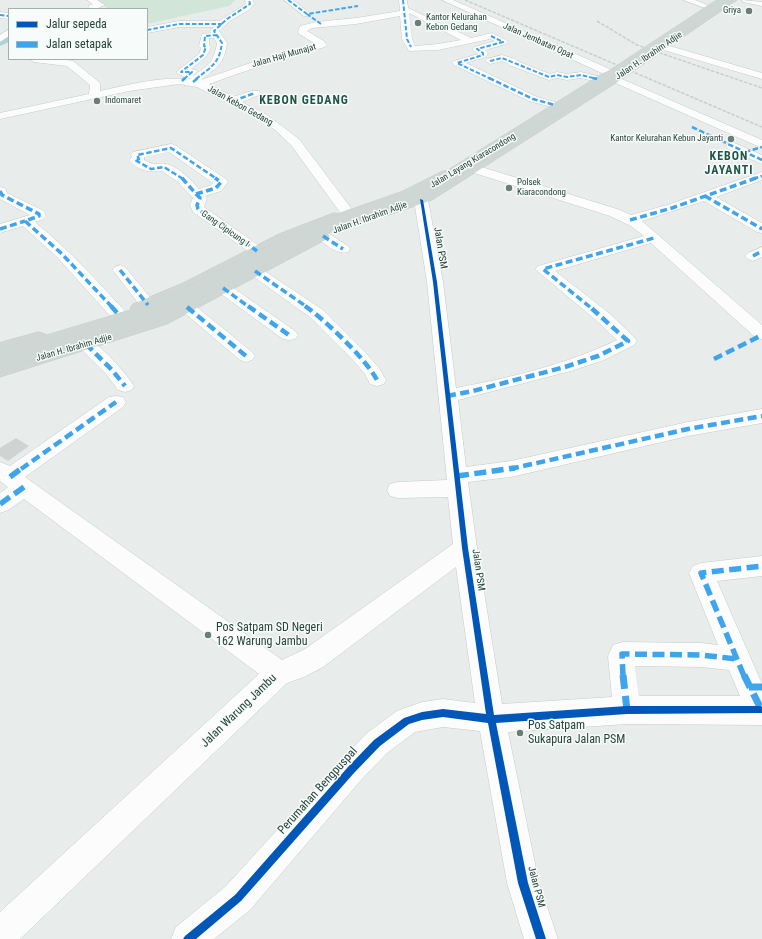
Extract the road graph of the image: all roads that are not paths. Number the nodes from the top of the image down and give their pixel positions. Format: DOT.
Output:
graph roads {
  1 [pos="91,0"];
  2 [pos="249,0"];
  3 [pos="288,0"];
  4 [pos="446,0"];
  5 [pos="687,0"];
  6 [pos="718,0"];
  7 [pos="725,0"];
  8 [pos="733,0"];
  9 [pos="746,0"];
  10 [pos="762,4"];
  11 [pos="358,6"];
  12 [pos="403,7"];
  13 [pos="708,7"];
  14 [pos="92,8"];
  15 [pos="307,14"];
  16 [pos="687,21"];
  17 [pos="434,23"];
  18 [pos="699,23"];
  19 [pos="222,24"];
  20 [pos="321,24"];
  21 [pos="148,25"];
  22 [pos="413,26"];
  23 [pos="8,28"];
  24 [pos="517,31"];
  25 [pos="217,35"];
  26 [pos="491,36"];
  27 [pos="0,39"];
  28 [pos="469,40"];
  29 [pos="664,47"];
  30 [pos="638,52"];
  31 [pos="651,55"];
  32 [pos="50,60"];
  33 [pos="490,61"];
  34 [pos="612,75"];
  35 [pos="762,76"];
  36 [pos="597,79"];
  37 [pos="192,82"];
  38 [pos="255,93"];
  39 [pos="94,95"];
  40 [pos="234,101"];
  41 [pos="555,105"];
  42 [pos="0,116"];
  43 [pos="692,127"];
  44 [pos="762,145"];
  45 [pos="744,152"];
  46 [pos="762,160"];
  47 [pos="464,170"];
  48 [pos="762,176"];
  49 [pos="1,193"];
  50 [pos="196,194"];
  51 [pos="705,196"];
  52 [pos="414,198"];
  53 [pos="347,212"];
  54 [pos="630,220"];
  55 [pos="25,221"];
  56 [pos="0,229"];
  57 [pos="762,229"];
  58 [pos="324,236"];
  59 [pos="654,238"];
  60 [pos="344,249"];
  61 [pos="257,251"];
  62 [pos="120,270"];
  63 [pos="255,271"];
  64 [pos="223,288"];
  65 [pos="148,305"];
  66 [pos="187,307"];
  67 [pos="119,315"];
  68 [pos="762,334"];
  69 [pos="289,335"];
  70 [pos="86,344"];
  71 [pos="0,349"];
  72 [pos="246,356"];
  73 [pos="0,359"];
  74 [pos="0,371"];
  75 [pos="377,380"];
  76 [pos="447,396"];
  77 [pos="762,416"];
  78 [pos="11,478"];
  79 [pos="458,482"];
  80 [pos="398,490"];
  81 [pos="0,504"];
  82 [pos="465,548"];
  83 [pos="762,566"];
  84 [pos="737,659"];
  85 [pos="280,672"];
  86 [pos="759,699"];
  87 [pos="627,710"];
  88 [pos="491,720"];
  89 [pos="0,936"];
  90 [pos="188,939"];
  91 [pos="541,939"];
  1 -- 14 [label="street"];
  2 -- 19 [label="street"];
  3 -- 15 [label="street"];
  4 -- 24 [label="street, Jalan Jembatan Opat"];
  5 -- 13 [label="street"];
  6 -- 13 [label="main road, Jalan H. Ibrahim Adjie"];
  7 -- 73 [label="main road, Jalan Layang Kiaracondong, bridge"];
  8 -- 18 [label="main road, Jalan H. Ibrahim Adjie"];
  9 -- 10 [label="street"];
  11 -- 15 [label="street"];
  12 -- 17 [label="street"];
  12 -- 20 [label="street"];
  12 -- 22 [label="street"];
  13 -- 16 [label="main road, Jalan H. Ibrahim Adjie"];
  15 -- 20 [label="street"];
  16 -- 18 [label="main road"];
  16 -- 30 [label="main road, Jalan H. Ibrahim Adjie"];
  17 -- 22 [label="street"];
  17 -- 28 [label="street"];
  18 -- 29 [label="main road, Jalan H. Ibrahim Adjie"];
  19 -- 21 [label="street"];
  19 -- 25 [label="street"];
  20 -- 37 [label="street, Jalan Haji Munajat"];
  22 -- 28 [label="street"];
  23 -- 27 [label="street"];
  24 -- 26 [label="street"];
  24 -- 34 [label="street, Jalan Jembatan Opat"];
  25 -- 37 [label="street"];
  25 -- 37 [label="street"];
  26 -- 28 [label="street"];
  26 -- 41 [label="street"];
  29 -- 31 [label="main road, Jalan H. Ibrahim Adjie"];
  29 -- 35 [label="street"];
  30 -- 31 [label="main road"];
  30 -- 34 [label="main road, Jalan H. Ibrahim Adjie"];
  31 -- 34 [label="main road, Jalan H. Ibrahim Adjie"];
  32 -- 39 [label="street"];
  33 -- 36 [label="street"];
  34 -- 36 [label="main road, Jalan H. Ibrahim Adjie"];
  34 -- 44 [label="street, Jalan Jembatan Opat"];
  34 -- 47 [label="main road, Jalan H. Ibrahim Adjie"];
  36 -- 41 [label="main road, Jalan H. Ibrahim Adjie"];
  37 -- 39 [label="street"];
  37 -- 40 [label="street, Jalan Kebon Gedang"];
  38 -- 40 [label="street"];
  39 -- 42 [label="street"];
  40 -- 53 [label="street, Jalan Kebon Gedang"];
  41 -- 47 [label="main road, Jalan H. Ibrahim Adjie"];
  43 -- 45 [label="street"];
  44 -- 45 [label="street"];
  45 -- 46 [label="street"];
  47 -- 52 [label="main road, Jalan H. Ibrahim Adjie"];
  47 -- 54 [label="street"];
  48 -- 51 [label="street"];
  49 -- 55 [label="street"];
  50 -- 50 [label="street"];
  50 -- 61 [label="street, Gang Cipicung I"];
  51 -- 54 [label="street"];
  51 -- 57 [label="street"];
  52 -- 53 [label="main road, Jalan H. Ibrahim Adjie"];
  52 -- 58 [label="main road, Jalan H. Ibrahim Adjie"];
  52 -- 76 [label="street, Jalan PSM"];
  53 -- 61 [label="main road, Jalan H. Ibrahim Adjie"];
  54 -- 59 [label="street"];
  55 -- 56 [label="street"];
  55 -- 67 [label="street"];
  58 -- 60 [label="street"];
  58 -- 63 [label="main road, Jalan H. Ibrahim Adjie"];
  59 -- 68 [label="street"];
  59 -- 76 [label="street"];
  61 -- 65 [label="main road, Jalan H. Ibrahim Adjie"];
  62 -- 65 [label="street"];
  63 -- 64 [label="main road, Jalan H. Ibrahim Adjie"];
  63 -- 75 [label="street"];
  64 -- 66 [label="main road, Jalan H. Ibrahim Adjie"];
  64 -- 69 [label="street"];
  65 -- 67 [label="main road, Jalan H. Ibrahim Adjie"];
  66 -- 70 [label="main road, Jalan H. Ibrahim Adjie"];
  66 -- 72 [label="street"];
  67 -- 71 [label="main road, Jalan H. Ibrahim Adjie"];
  70 -- 74 [label="main road, Jalan H. Ibrahim Adjie"];
  70 -- 78 [label="street"];
  76 -- 79 [label="street, Jalan PSM"];
  77 -- 79 [label="street"];
  78 -- 81 [label="street"];
  78 -- 85 [label="street, Jalan Warung Jambu"];
  79 -- 80 [label="street"];
  79 -- 82 [label="street, Jalan PSM"];
  82 -- 85 [label="street"];
  82 -- 88 [label="street, Jalan PSM"];
  83 -- 84 [label="street"];
  84 -- 86 [label="street"];
  84 -- 87 [label="street"];
  85 -- 89 [label="street, Jalan Warung Jambu"];
  86 -- 87 [label="street, Perumahan Bengpuspal"];
  87 -- 88 [label="street, Perumahan Bengpuspal"];
  88 -- 90 [label="street, Perumahan Bengpuspal"];
  88 -- 91 [label="street, Jalan PSM"];
}
